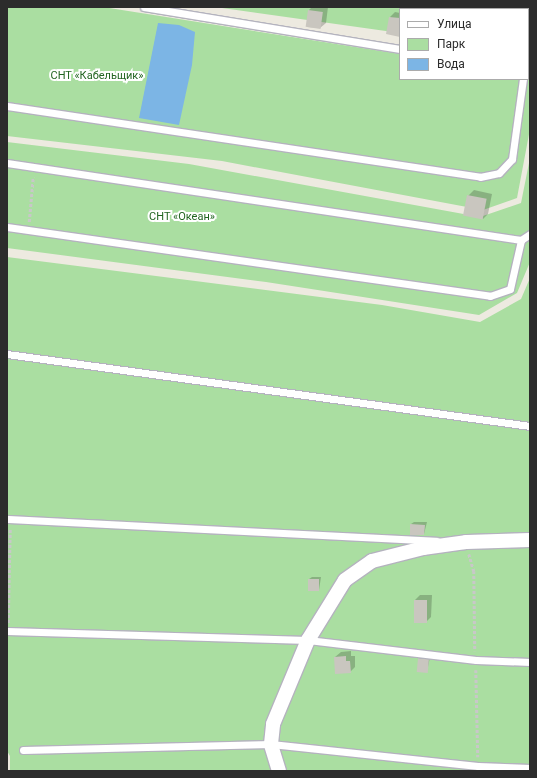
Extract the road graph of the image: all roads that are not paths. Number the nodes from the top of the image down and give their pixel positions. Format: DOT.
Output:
graph roads {
  1 [pos="144,7"];
  2 [pos="399,49"];
  3 [pos="523,80"];
  4 [pos="7,106"];
  5 [pos="7,163"];
  6 [pos="7,227"];
  7 [pos="530,234"];
  8 [pos="521,240"];
  9 [pos="7,354"];
  10 [pos="530,426"];
  11 [pos="8,520"];
  12 [pos="530,540"];
  13 [pos="466,542"];
  14 [pos="7,631"];
  15 [pos="308,640"];
  16 [pos="530,662"];
  17 [pos="271,744"];
  18 [pos="23,750"];
  19 [pos="530,768"];
  20 [pos="280,771"];
  1 -- 2 [label="lane"];
  3 -- 4 [label="lane"];
  5 -- 8 [label="lane"];
  6 -- 8 [label="lane"];
  7 -- 8 [label="lane"];
  9 -- 10 [label="lane"];
  11 -- 13 [label="lane"];
  12 -- 13 [label="street"];
  13 -- 15 [label="street"];
  14 -- 15 [label="lane"];
  15 -- 16 [label="lane"];
  15 -- 17 [label="street"];
  17 -- 18 [label="lane"];
  17 -- 19 [label="lane"];
  17 -- 20 [label="street"];
}
